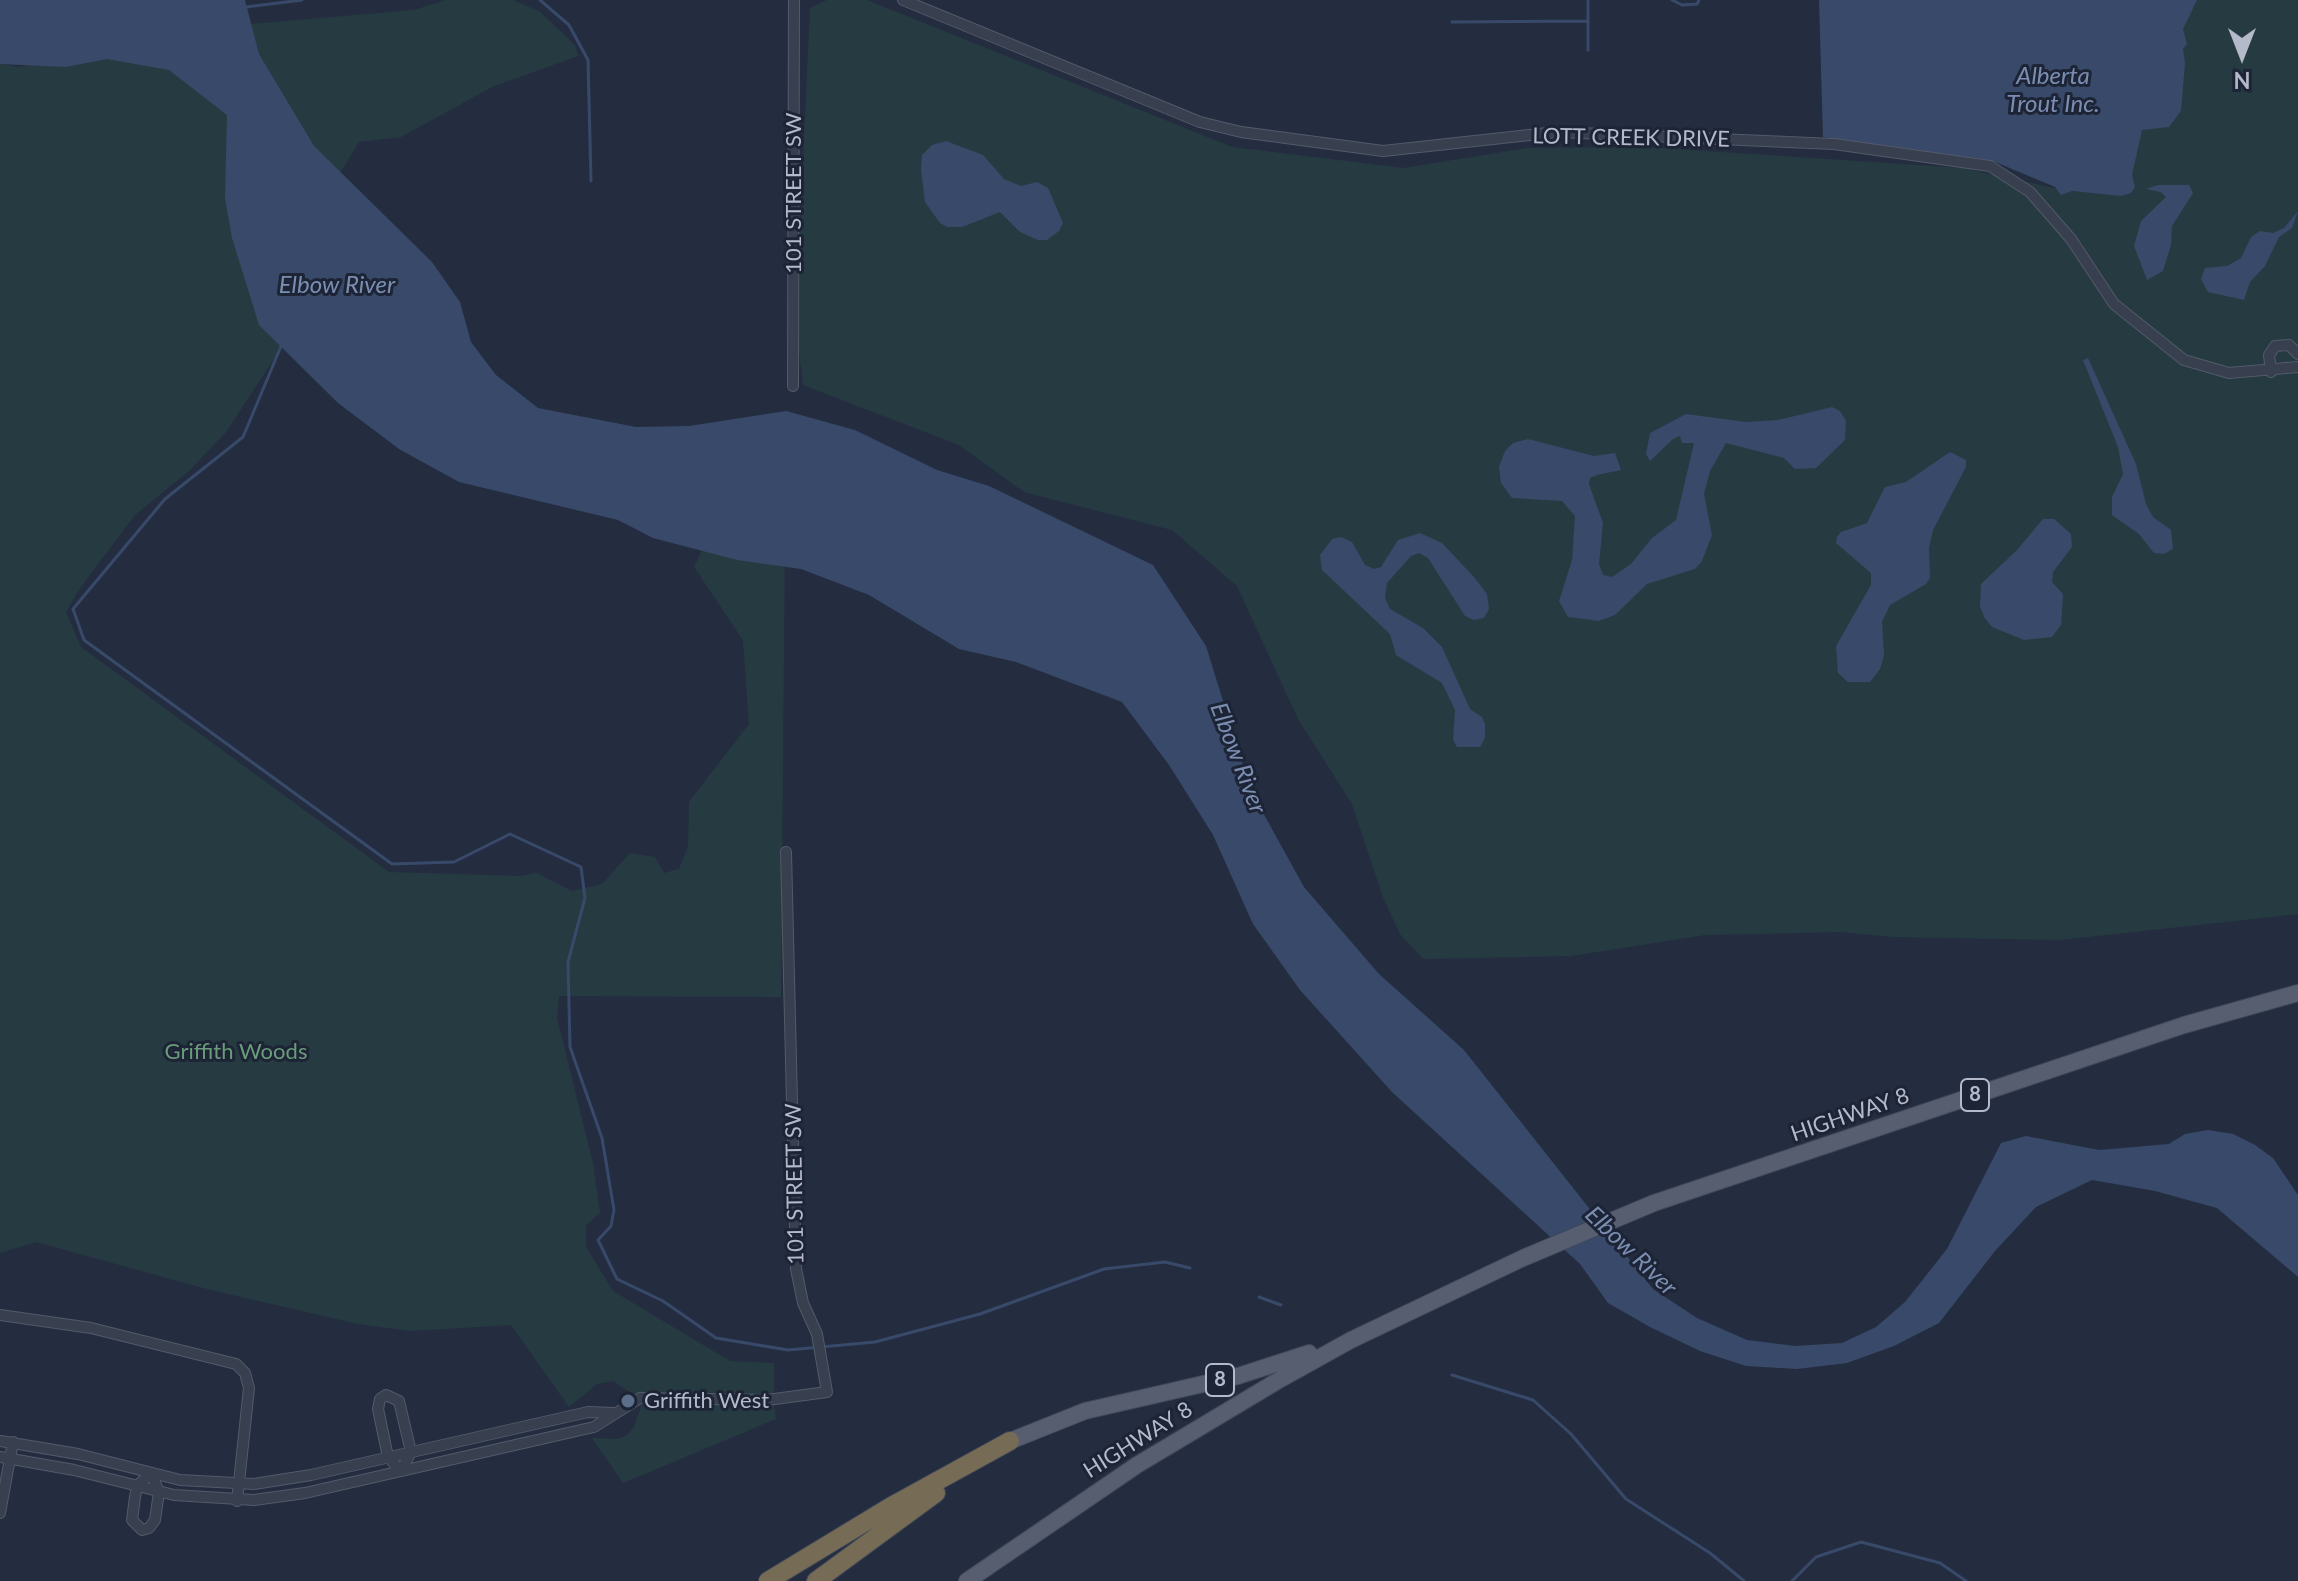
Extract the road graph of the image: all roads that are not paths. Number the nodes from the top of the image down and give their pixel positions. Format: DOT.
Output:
graph roads {
  1 [pos="794,0"];
  2 [pos="903,0"];
  3 [pos="2298,354"];
  4 [pos="2298,367"];
  5 [pos="2271,372"];
  6 [pos="793,386"];
  7 [pos="786,852"];
  8 [pos="2298,993"];
  9 [pos="1425,1304"];
  10 [pos="0,1315"];
  11 [pos="614,1413"];
  12 [pos="0,1441"];
  13 [pos="1010,1441"];
  14 [pos="13,1442"];
  15 [pos="411,1452"];
  16 [pos="388,1457"];
  17 [pos="5,1458"];
  18 [pos="401,1471"];
  19 [pos="151,1473"];
  20 [pos="238,1485"];
  21 [pos="137,1486"];
  22 [pos="159,1492"];
  23 [pos="237,1501"];
  24 [pos="0,1513"];
  25 [pos="768,1581"];
  26 [pos="816,1581"];
  27 [pos="967,1581"];
  1 -- 6 [label="street, 101 STREET SW"];
  2 -- 5 [label="street, LOTT CREEK DRIVE"];
  3 -- 5 [label="street"];
  4 -- 5 [label="street, LOTT CREEK DRIVE"];
  7 -- 11 [label="street, 101 STREET SW"];
  8 -- 9 [label="main road, HIGHWAY 8 / 8"];
  9 -- 13 [label="main road, HIGHWAY 8 / 8"];
  9 -- 27 [label="main road, HIGHWAY 8 / 8"];
  10 -- 20 [label="street"];
  11 -- 15 [label="street"];
  11 -- 18 [label="street"];
  12 -- 14 [label="street"];
  13 -- 25 [label="highway"];
  13 -- 26 [label="highway"];
  14 -- 17 [label="street"];
  14 -- 19 [label="street"];
  15 -- 16 [label="street"];
  15 -- 16 [label="street"];
  15 -- 18 [label="street"];
  16 -- 18 [label="street"];
  16 -- 20 [label="street"];
  17 -- 21 [label="street"];
  17 -- 24 [label="street"];
  18 -- 23 [label="street"];
  19 -- 20 [label="street"];
  19 -- 21 [label="street"];
  19 -- 22 [label="street"];
  20 -- 23 [label="street"];
  21 -- 22 [label="street"];
  21 -- 22 [label="street"];
  22 -- 23 [label="street"];
}
